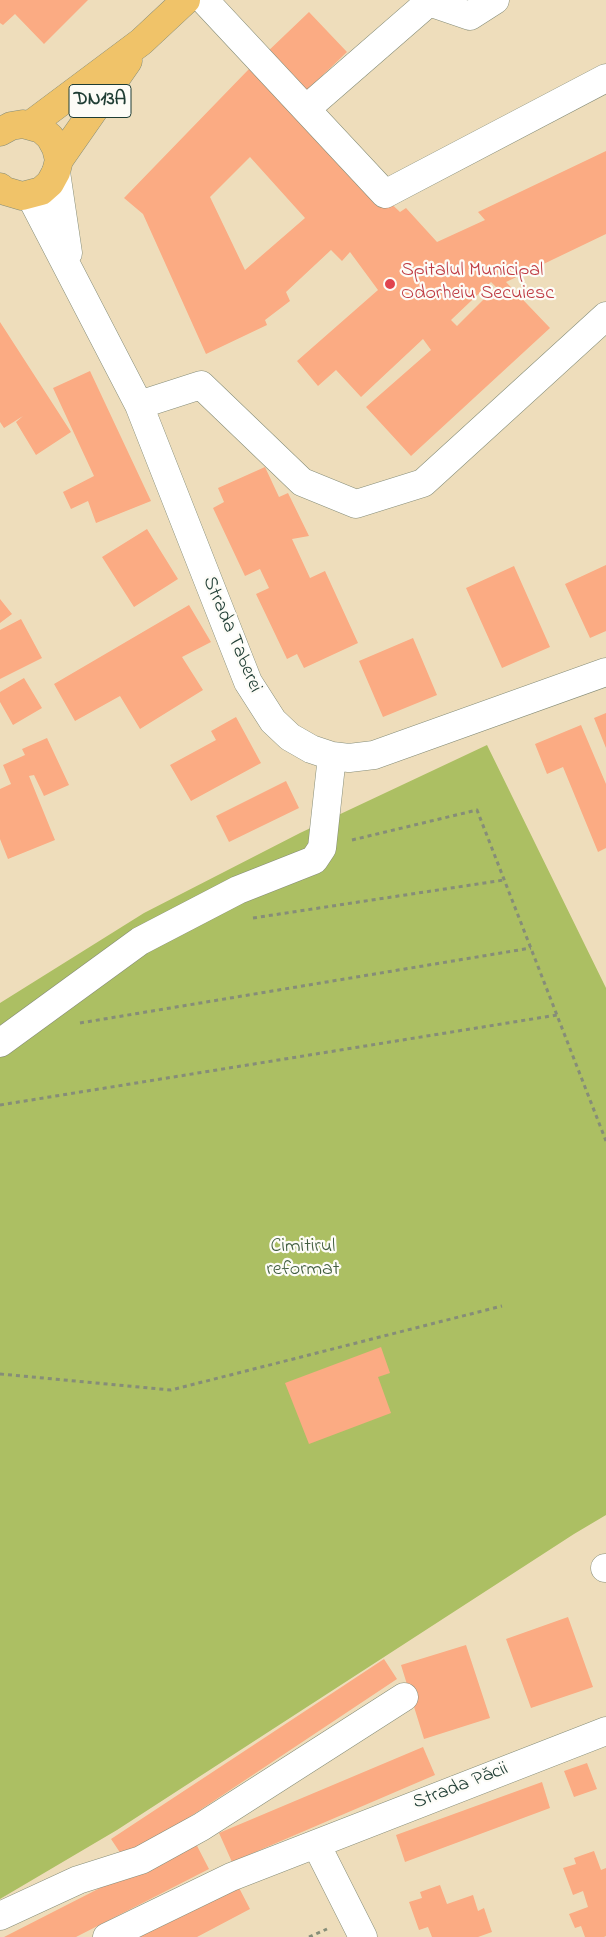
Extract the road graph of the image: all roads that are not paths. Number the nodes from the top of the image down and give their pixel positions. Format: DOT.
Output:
graph roads {
  1 [pos="186,0"];
  2 [pos="204,0"];
  3 [pos="495,0"];
  4 [pos="141,42"];
  5 [pos="606,78"];
  6 [pos="306,109"];
  7 [pos="13,124"];
  8 [pos="58,166"];
  9 [pos="11,195"];
  10 [pos="71,274"];
  11 [pos="606,316"];
  12 [pos="139,405"];
  13 [pos="606,672"];
  14 [pos="332,756"];
  15 [pos="0,1043"];
  16 [pos="404,1697"];
  17 [pos="606,1731"];
  18 [pos="316,1844"];
  19 [pos="0,1916"];
  20 [pos="107,1937"];
  21 [pos="363,1937"];
  1 -- 4 [label="main road, DN13A"];
  2 -- 6 [label="street"];
  3 -- 6 [label="street"];
  4 -- 7 [label="main road, DN13A"];
  4 -- 8 [label="main road, DN13A"];
  5 -- 6 [label="street"];
  7 -- 8 [label="main road, DN13A"];
  8 -- 9 [label="main road, DN13A"];
  8 -- 10 [label="street"];
  9 -- 10 [label="street, Strada Taberei"];
  10 -- 12 [label="street, Strada Taberei"];
  11 -- 12 [label="street"];
  12 -- 14 [label="street, Strada Taberei"];
  13 -- 14 [label="street, Strada Taberei"];
  14 -- 15 [label="street"];
  16 -- 19 [label="street"];
  17 -- 18 [label="street, Strada Păcii"];
  18 -- 20 [label="street, Strada Păcii"];
  18 -- 21 [label="street"];
}
